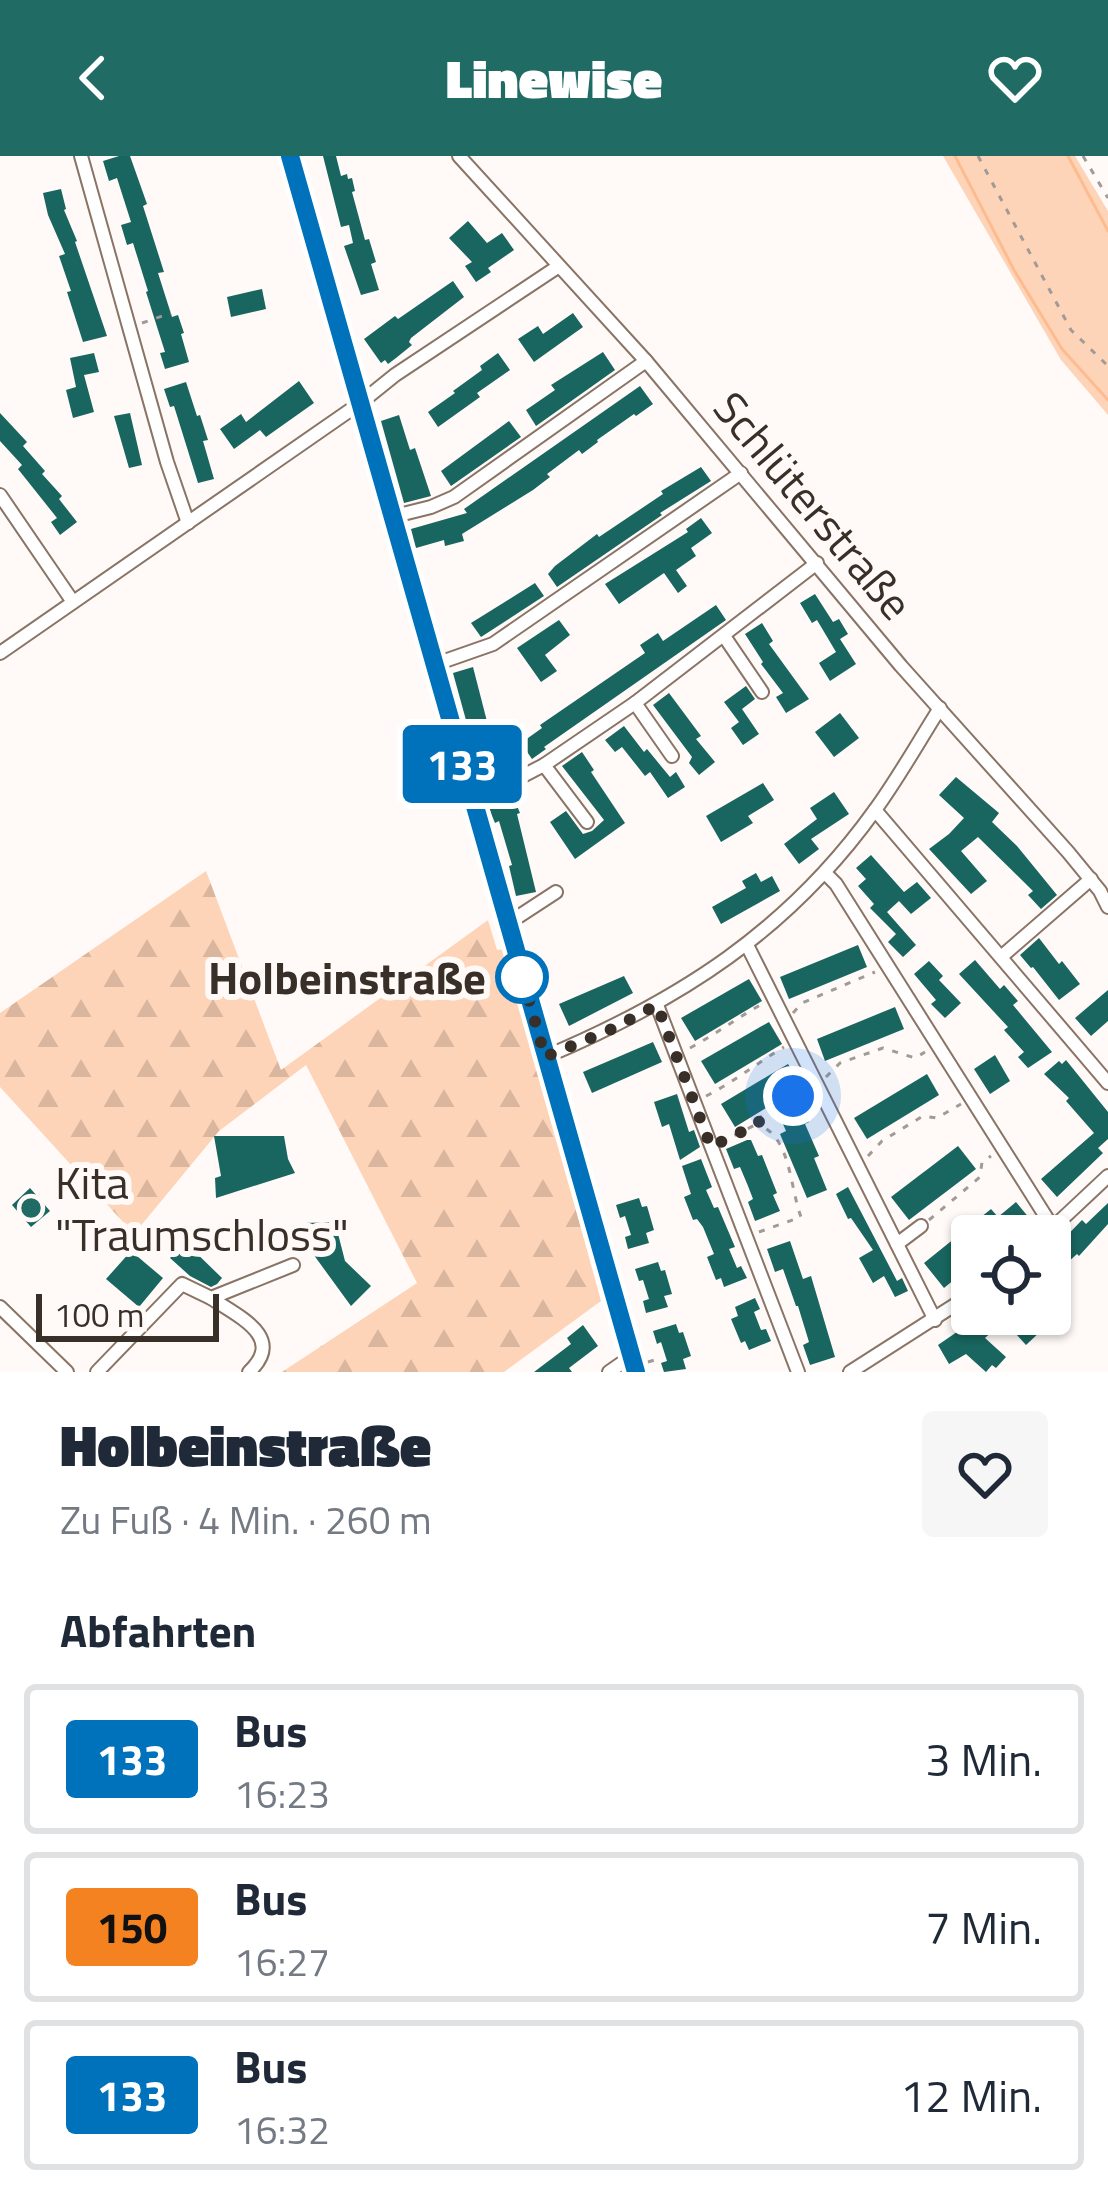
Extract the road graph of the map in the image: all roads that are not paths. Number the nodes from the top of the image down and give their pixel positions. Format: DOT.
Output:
graph roads {
  1 [pos="82,156"];
  2 [pos="290,156"];
  3 [pos="459,156"];
  4 [pos="559,266"];
  5 [pos="646,361"];
  6 [pos="359,404"];
  7 [pos="741,473"];
  8 [pos="0,495"];
  9 [pos="391,518"];
  10 [pos="188,523"];
  11 [pos="817,563"];
  12 [pos="73,602"];
  13 [pos="724,636"];
  14 [pos="0,653"];
  15 [pos="433,665"];
  16 [pos="762,692"];
  17 [pos="634,703"];
  18 [pos="940,707"];
  19 [pos="672,756"];
  20 [pos="544,766"];
  21 [pos="470,792"];
  22 [pos="875,810"];
  23 [pos="587,821"];
  24 [pos="825,873"];
  25 [pos="1091,879"];
  26 [pos="556,892"];
  27 [pos="1108,907"];
  28 [pos="507,924"];
  29 [pos="747,945"];
  30 [pos="1000,957"];
  31 [pos="657,1005"];
  32 [pos="545,1057"];
  33 [pos="1108,1082"];
  34 [pos="1108,1176"];
  35 [pos="1039,1215"];
  36 [pos="1066,1215"];
  37 [pos="921,1226"];
  38 [pos="897,1244"];
  39 [pos="293,1265"];
  40 [pos="212,1298"];
  41 [pos="0,1307"];
  42 [pos="951,1309"];
  43 [pos="935,1320"];
  44 [pos="632,1356"];
  45 [pos="67,1372"];
  46 [pos="97,1372"];
  47 [pos="249,1372"];
  48 [pos="609,1372"];
  49 [pos="636,1372"];
  50 [pos="798,1372"];
  51 [pos="850,1372"];
  1 -- 10 [label="street"];
  2 -- 6 [label="street"];
  3 -- 4 [label="street, Schlüterstraße"];
  4 -- 5 [label="street, Schlüterstraße"];
  4 -- 6 [label="street"];
  5 -- 7 [label="street, Schlüterstraße"];
  5 -- 9 [label="street"];
  6 -- 9 [label="street"];
  6 -- 10 [label="street"];
  7 -- 11 [label="street, Schlüterstraße"];
  7 -- 15 [label="street"];
  8 -- 12 [label="street"];
  9 -- 15 [label="street"];
  10 -- 12 [label="street"];
  11 -- 13 [label="street"];
  11 -- 18 [label="street, Schlüterstraße"];
  12 -- 14 [label="street"];
  13 -- 16 [label="street"];
  13 -- 17 [label="street"];
  15 -- 21 [label="street"];
  17 -- 19 [label="street"];
  17 -- 20 [label="street"];
  18 -- 22 [label="street"];
  18 -- 25 [label="street, Schlüterstraße"];
  20 -- 21 [label="street"];
  20 -- 23 [label="street"];
  21 -- 28 [label="street"];
  22 -- 24 [label="street"];
  22 -- 30 [label="street"];
  24 -- 29 [label="street"];
  24 -- 35 [label="street"];
  25 -- 27 [label="street, Schlüterstraße"];
  25 -- 30 [label="street"];
  26 -- 28 [label="street"];
  28 -- 32 [label="street"];
  29 -- 31 [label="street"];
  29 -- 38 [label="street"];
  30 -- 33 [label="street"];
  31 -- 32 [label="street"];
  31 -- 50 [label="street"];
  32 -- 44 [label="street"];
  34 -- 36 [label="street"];
  37 -- 38 [label="street"];
  38 -- 43 [label="street"];
  39 -- 40 [label="street"];
  40 -- 46 [label="street"];
  40 -- 47 [label="street"];
  41 -- 45 [label="street"];
  42 -- 43 [label="street"];
  43 -- 51 [label="street"];
  44 -- 48 [label="street"];
  44 -- 49 [label="street"];
}
